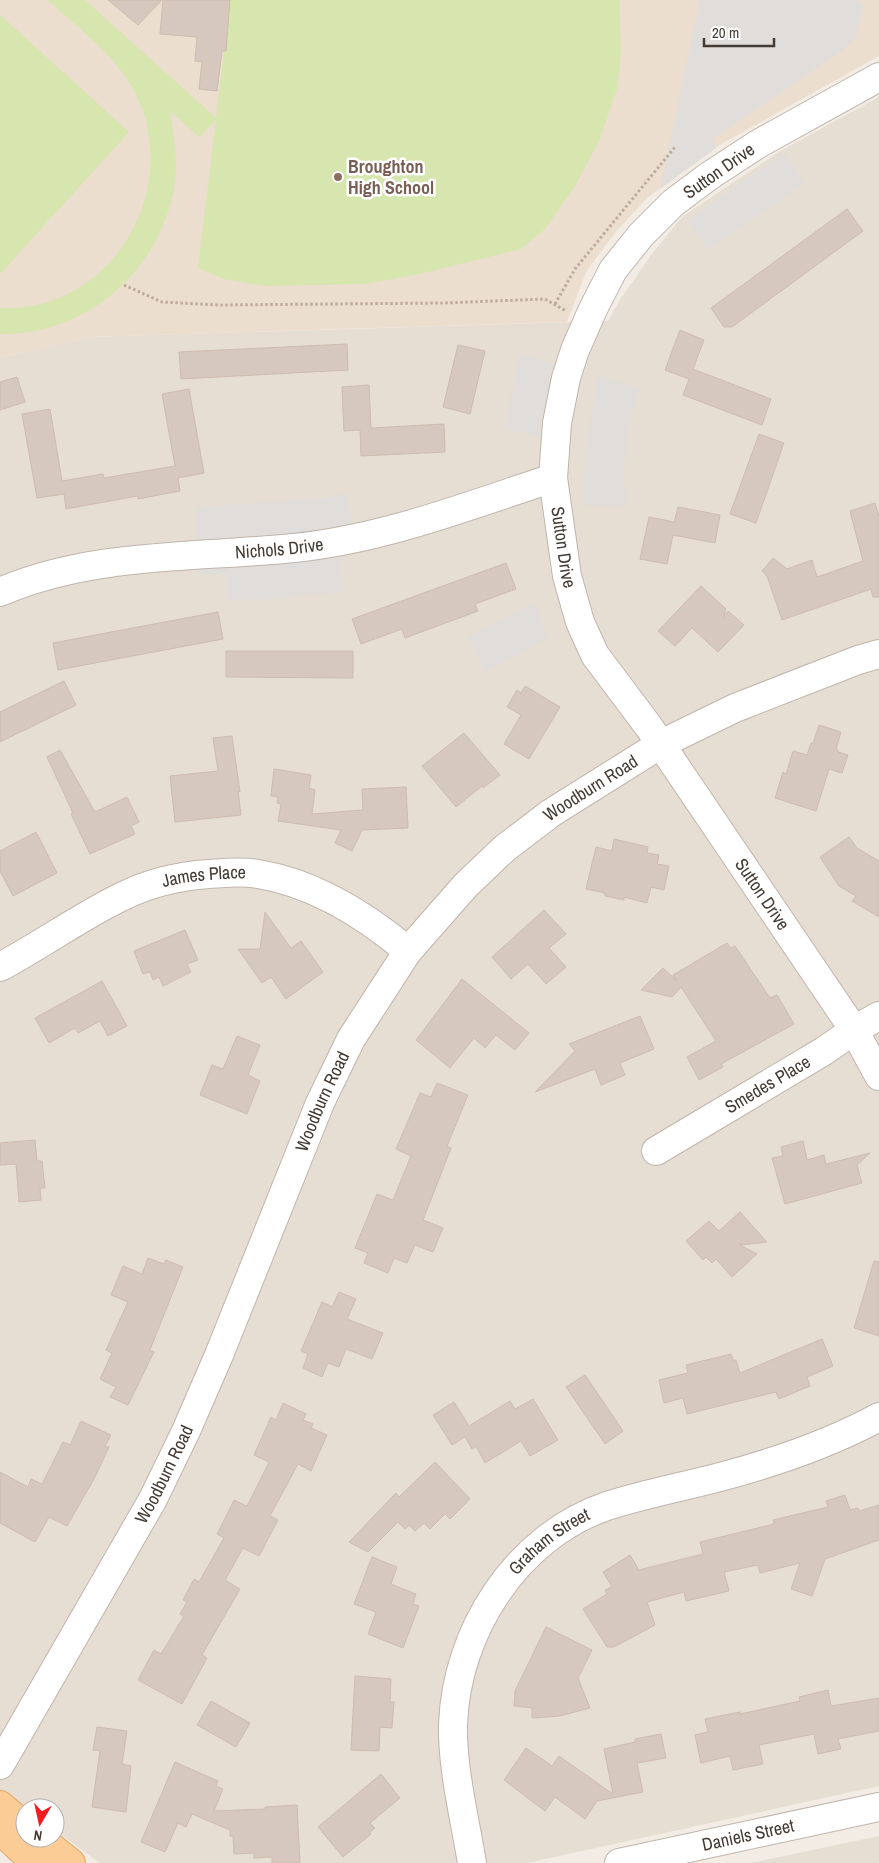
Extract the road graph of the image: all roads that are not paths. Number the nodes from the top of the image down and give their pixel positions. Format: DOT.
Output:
graph roads {
  1 [pos="879,76"];
  2 [pos="553,478"];
  3 [pos="0,592"];
  4 [pos="879,654"];
  5 [pos="661,744"];
  6 [pos="408,951"];
  7 [pos="0,967"];
  8 [pos="879,1016"];
  9 [pos="854,1030"];
  10 [pos="879,1076"];
  11 [pos="656,1151"];
  12 [pos="879,1417"];
  13 [pos="0,1765"];
  14 [pos="0,1805"];
  15 [pos="879,1808"];
  16 [pos="15,1818"];
  17 [pos="0,1830"];
  18 [pos="53,1848"];
  19 [pos="35,1863"];
  20 [pos="72,1863"];
  21 [pos="472,1863"];
  22 [pos="619,1863"];
  1 -- 2 [label="street, Sutton Drive"];
  2 -- 3 [label="street, Nichols Drive"];
  2 -- 5 [label="street, Sutton Drive"];
  4 -- 5 [label="street, Woodburn Road"];
  5 -- 6 [label="street, Woodburn Road"];
  5 -- 9 [label="street, Sutton Drive"];
  6 -- 7 [label="street, James Place"];
  6 -- 13 [label="street, Woodburn Road"];
  8 -- 9 [label="street, Smedes Place"];
  9 -- 10 [label="street, Sutton Drive"];
  9 -- 11 [label="street, Smedes Place"];
  12 -- 21 [label="street, Graham Street"];
  14 -- 16 [label="main road"];
  15 -- 22 [label="street, Daniels Street"];
  17 -- 19 [label="main road"];
  18 -- 20 [label="main road"];
}
